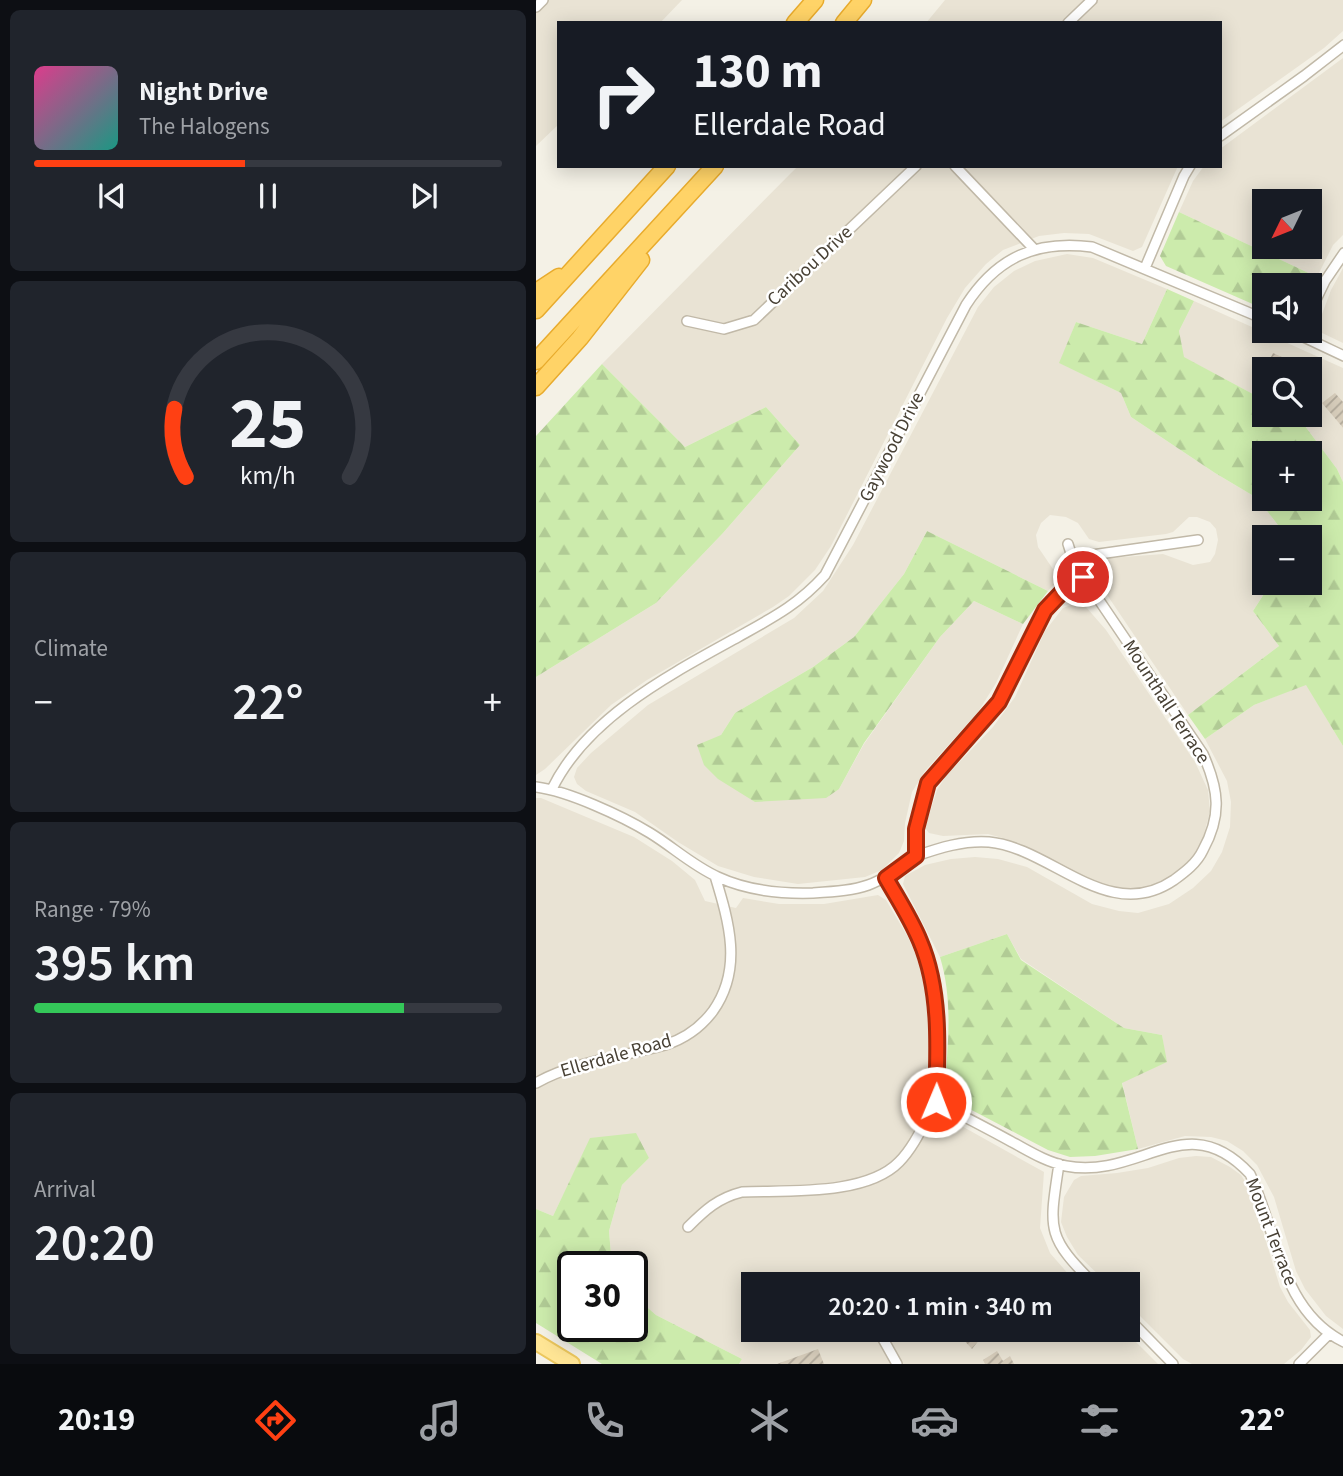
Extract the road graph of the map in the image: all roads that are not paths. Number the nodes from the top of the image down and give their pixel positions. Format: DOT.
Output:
graph roads {
  1 [pos="543,0"];
  2 [pos="815,0"];
  3 [pos="863,0"];
  4 [pos="1092,0"];
  5 [pos="536,7"];
  6 [pos="797,21"];
  7 [pos="846,21"];
  8 [pos="1070,21"];
  9 [pos="1343,45"];
  10 [pos="1222,135"];
  11 [pos="665,168"];
  12 [pos="713,168"];
  13 [pos="914,168"];
  14 [pos="957,168"];
  15 [pos="1189,168"];
  16 [pos="667,219"];
  17 [pos="1034,249"];
  18 [pos="1343,253"];
  19 [pos="579,264"];
  20 [pos="1144,268"];
  21 [pos="1322,287"];
  22 [pos="536,292"];
  23 [pos="536,310"];
  24 [pos="1252,314"];
  25 [pos="688,321"];
  26 [pos="1318,343"];
  27 [pos="1343,356"];
  28 [pos="536,361"];
  29 [pos="536,387"];
  30 [pos="1198,540"];
  31 [pos="1069,544"];
  32 [pos="1074,563"];
  33 [pos="1083,577"];
  34 [pos="536,787"];
  35 [pos="552,789"];
  36 [pos="916,856"];
  37 [pos="715,876"];
  38 [pos="886,878"];
  39 [pos="536,1083"];
  40 [pos="936,1102"];
  41 [pos="1059,1164"];
  42 [pos="688,1227"];
  43 [pos="1082,1272"];
  44 [pos="1140,1330"];
  45 [pos="1329,1334"];
  46 [pos="536,1342"];
  47 [pos="885,1342"];
  48 [pos="1343,1342"];
  49 [pos="572,1364"];
  50 [pos="897,1364"];
  51 [pos="1174,1364"];
  52 [pos="1299,1364"];
  1 -- 5 [label="street"];
  2 -- 6 [label="highway"];
  3 -- 7 [label="highway"];
  4 -- 8 [label="street"];
  9 -- 10 [label="street"];
  11 -- 19 [label="highway"];
  12 -- 16 [label="highway"];
  13 -- 25 [label="street, Caribou Drive"];
  14 -- 17 [label="street"];
  15 -- 20 [label="street"];
  16 -- 28 [label="highway"];
  16 -- 29 [label="highway"];
  17 -- 20 [label="street, Gaywood Drive"];
  17 -- 35 [label="street, Gaywood Drive"];
  18 -- 21 [label="street"];
  19 -- 22 [label="highway"];
  19 -- 23 [label="highway"];
  20 -- 24 [label="street, Gaywood Drive"];
  26 -- 27 [label="street"];
  30 -- 32 [label="street"];
  31 -- 32 [label="street, Mounthall Terrace"];
  32 -- 33 [label="street, Mounthall Terrace"];
  33 -- 36 [label="street"];
  33 -- 36 [label="street, Mounthall Terrace"];
  34 -- 35 [label="street"];
  35 -- 37 [label="street"];
  36 -- 38 [label="street"];
  37 -- 38 [label="street"];
  37 -- 39 [label="street, Ellerdale Road"];
  38 -- 40 [label="street"];
  40 -- 41 [label="street, Mount Terrace"];
  40 -- 42 [label="street"];
  41 -- 43 [label="street"];
  41 -- 45 [label="street, Mount Terrace"];
  44 -- 51 [label="street"];
  45 -- 48 [label="street, Mount Terrace"];
  45 -- 52 [label="street"];
  46 -- 49 [label="main road"];
  47 -- 50 [label="street"];
}
